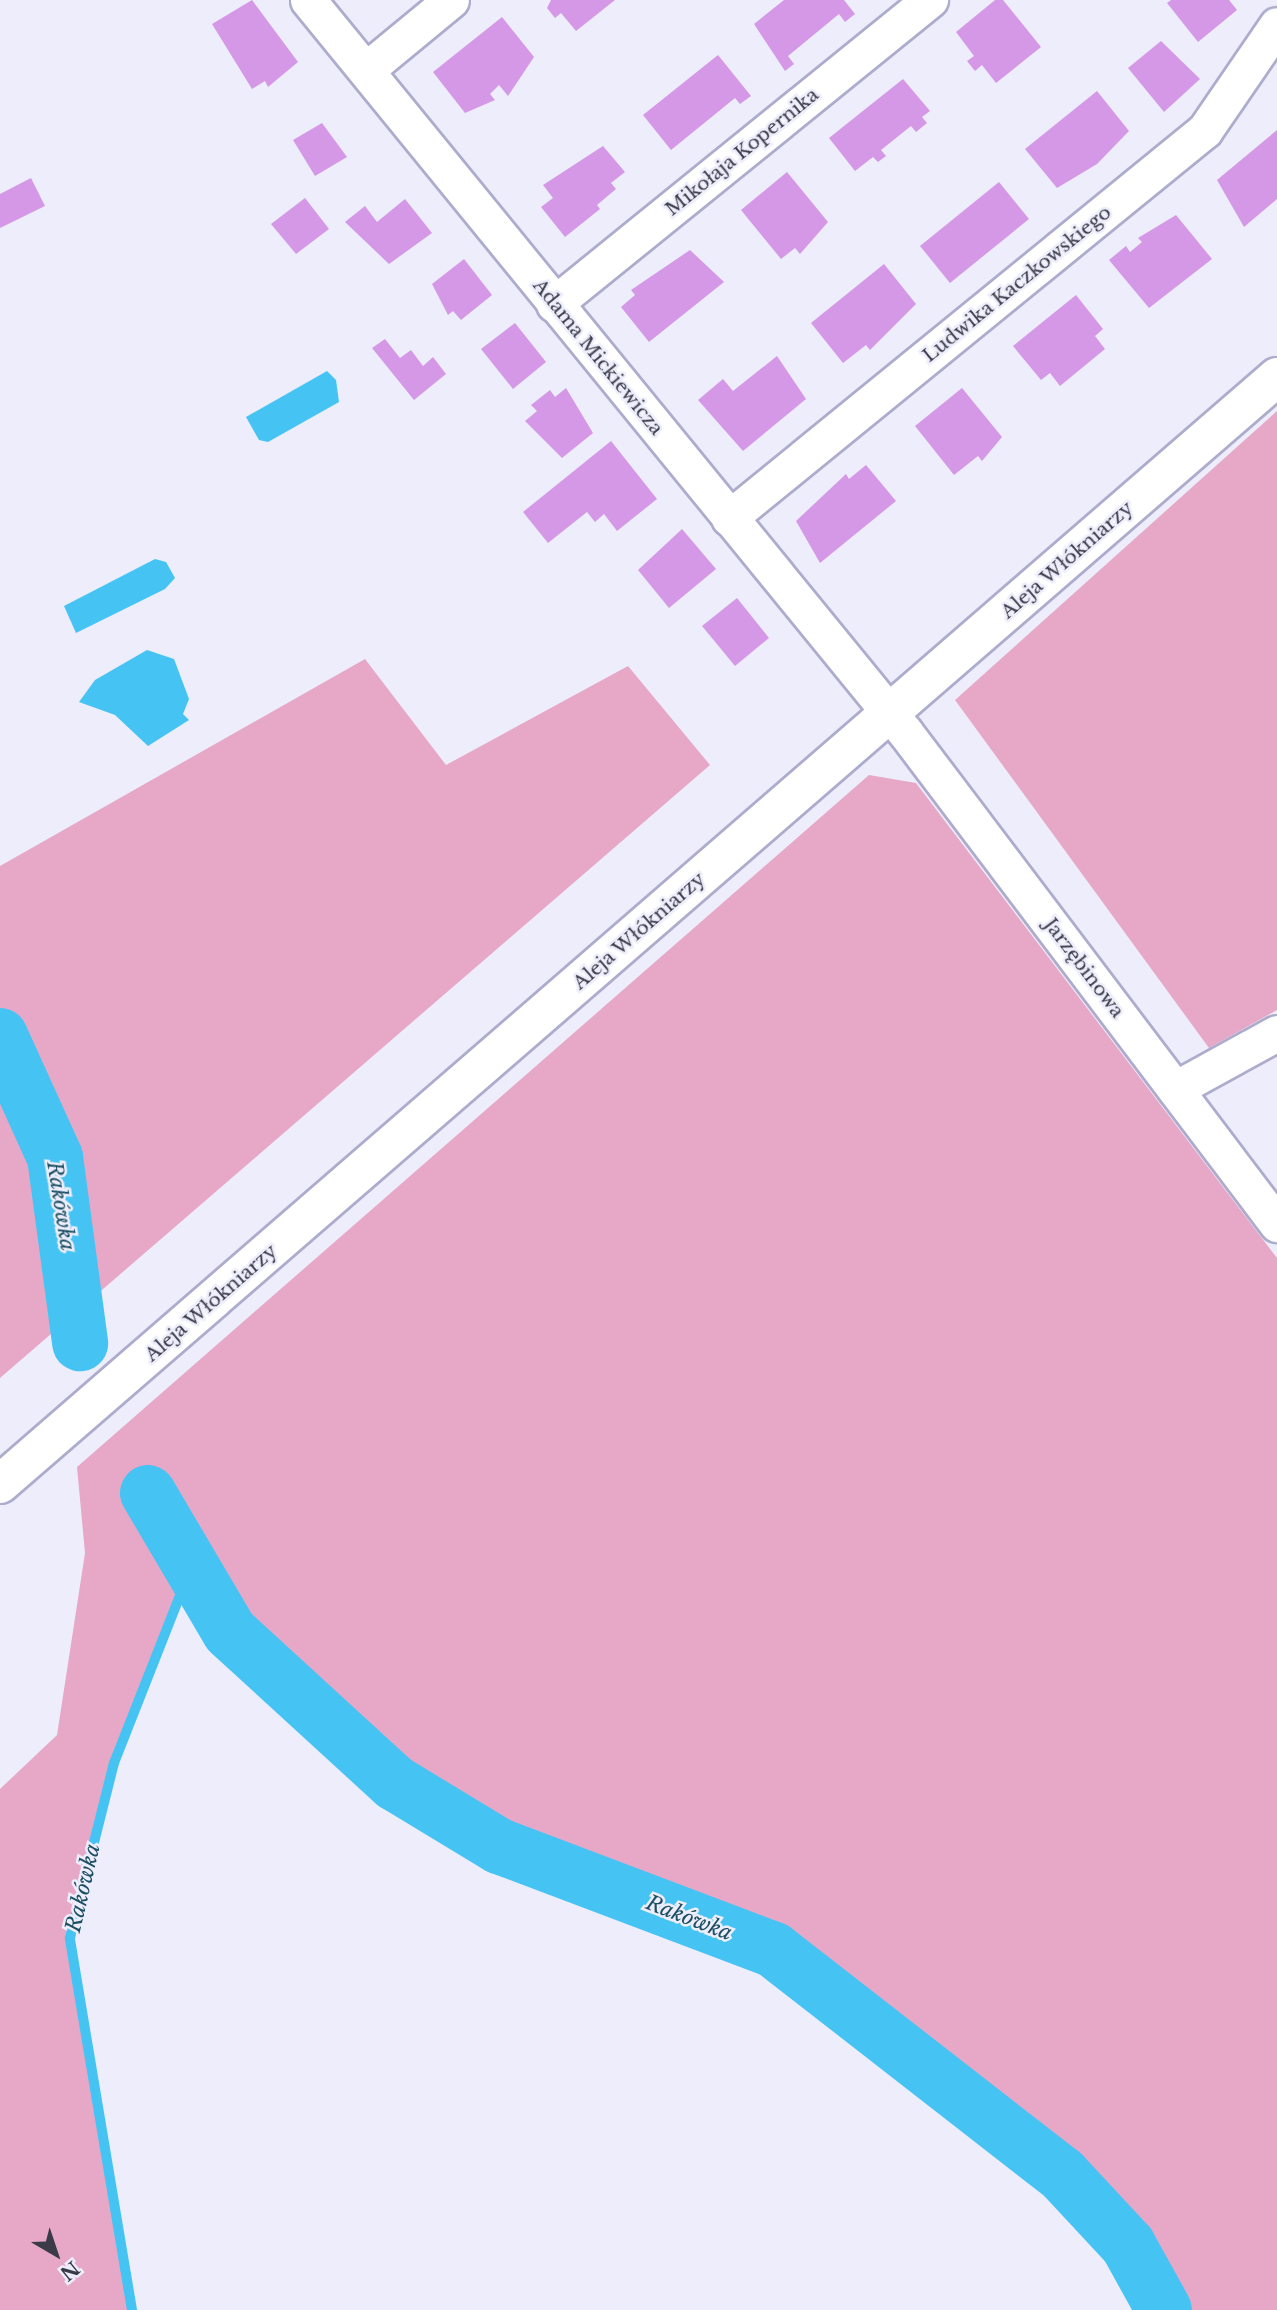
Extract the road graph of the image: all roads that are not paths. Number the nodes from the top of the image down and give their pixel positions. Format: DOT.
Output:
graph roads {
  1 [pos="308,0"];
  2 [pos="452,0"];
  3 [pos="930,0"];
  4 [pos="1277,25"];
  5 [pos="366,70"];
  6 [pos="554,304"];
  7 [pos="1277,377"];
  8 [pos="729,518"];
  9 [pos="889,713"];
  10 [pos="1277,1033"];
  11 [pos="1175,1088"];
  12 [pos="1277,1224"];
  13 [pos="0,1484"];
  1 -- 5 [label="street, Adama Mickiewicza"];
  2 -- 5 [label="street"];
  3 -- 6 [label="street, Mikołaja Kopernika"];
  4 -- 8 [label="street, Ludwika Kaczkowskiego"];
  5 -- 6 [label="street, Adama Mickiewicza"];
  6 -- 8 [label="street, Adama Mickiewicza"];
  7 -- 9 [label="main road, Aleja Włókniarzy"];
  8 -- 9 [label="street, Adama Mickiewicza"];
  9 -- 11 [label="street, Jarzębinowa"];
  9 -- 13 [label="main road, Aleja Włókniarzy"];
  10 -- 11 [label="street"];
  11 -- 12 [label="street, Jarzębinowa"];
}
